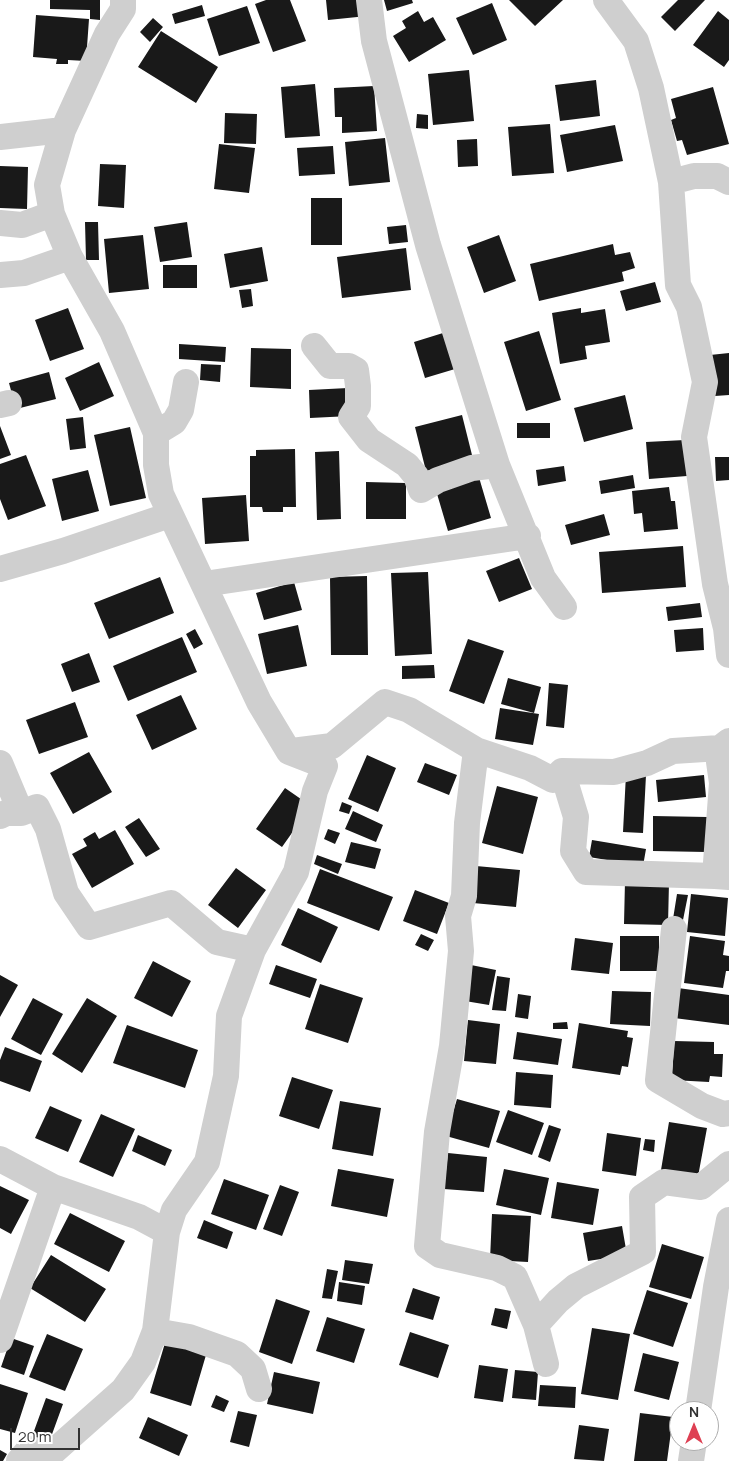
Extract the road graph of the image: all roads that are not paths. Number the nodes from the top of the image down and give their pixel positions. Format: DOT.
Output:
graph roads {
  1 [pos="123,0"];
  2 [pos="369,0"];
  3 [pos="606,0"];
  4 [pos="63,130"];
  5 [pos="0,137"];
  6 [pos="671,182"];
  7 [pos="729,182"];
  8 [pos="52,214"];
  9 [pos="0,223"];
  10 [pos="70,257"];
  11 [pos="0,275"];
  12 [pos="314,346"];
  13 [pos="186,382"];
  14 [pos="156,433"];
  15 [pos="497,464"];
  16 [pos="170,515"];
  17 [pos="528,536"];
  18 [pos="0,569"];
  19 [pos="204,584"];
  20 [pos="722,587"];
  21 [pos="564,607"];
  22 [pos="729,655"];
  23 [pos="725,744"];
  24 [pos="476,750"];
  25 [pos="289,752"];
  26 [pos="0,763"];
  27 [pos="562,771"];
  28 [pos="11,814"];
  29 [pos="722,876"];
  30 [pos="674,929"];
  31 [pos="253,950"];
  32 [pos="729,1113"];
  33 [pos="0,1159"];
  34 [pos="729,1164"];
  35 [pos="53,1187"];
  36 [pos="729,1220"];
  37 [pos="167,1232"];
  38 [pos="536,1325"];
  39 [pos="154,1331"];
  40 [pos="0,1340"];
  41 [pos="546,1364"];
  42 [pos="259,1389"];
  43 [pos="699,1401"];
  44 [pos="19,1461"];
  1 -- 4 [label="street"];
  2 -- 15 [label="street"];
  3 -- 6 [label="street"];
  4 -- 5 [label="street"];
  4 -- 8 [label="street"];
  6 -- 7 [label="street"];
  6 -- 20 [label="street"];
  8 -- 9 [label="street"];
  8 -- 10 [label="street"];
  10 -- 11 [label="street"];
  10 -- 14 [label="street"];
  12 -- 15 [label="street"];
  13 -- 14 [label="street"];
  14 -- 16 [label="street"];
  15 -- 17 [label="street"];
  16 -- 18 [label="street"];
  16 -- 19 [label="street"];
  17 -- 19 [label="street"];
  17 -- 21 [label="street"];
  19 -- 25 [label="street"];
  20 -- 22 [label="street"];
  23 -- 27 [label="street"];
  23 -- 29 [label="street"];
  24 -- 25 [label="street"];
  24 -- 27 [label="street"];
  24 -- 38 [label="street"];
  25 -- 31 [label="street"];
  26 -- 28 [label="street"];
  27 -- 29 [label="street"];
  28 -- 31 [label="street"];
  30 -- 32 [label="street"];
  31 -- 37 [label="street"];
  33 -- 35 [label="street"];
  34 -- 38 [label="street"];
  35 -- 37 [label="street"];
  35 -- 40 [label="street"];
  36 -- 43 [label="street"];
  37 -- 39 [label="street"];
  38 -- 41 [label="street"];
  39 -- 42 [label="street"];
  39 -- 44 [label="street"];
}
